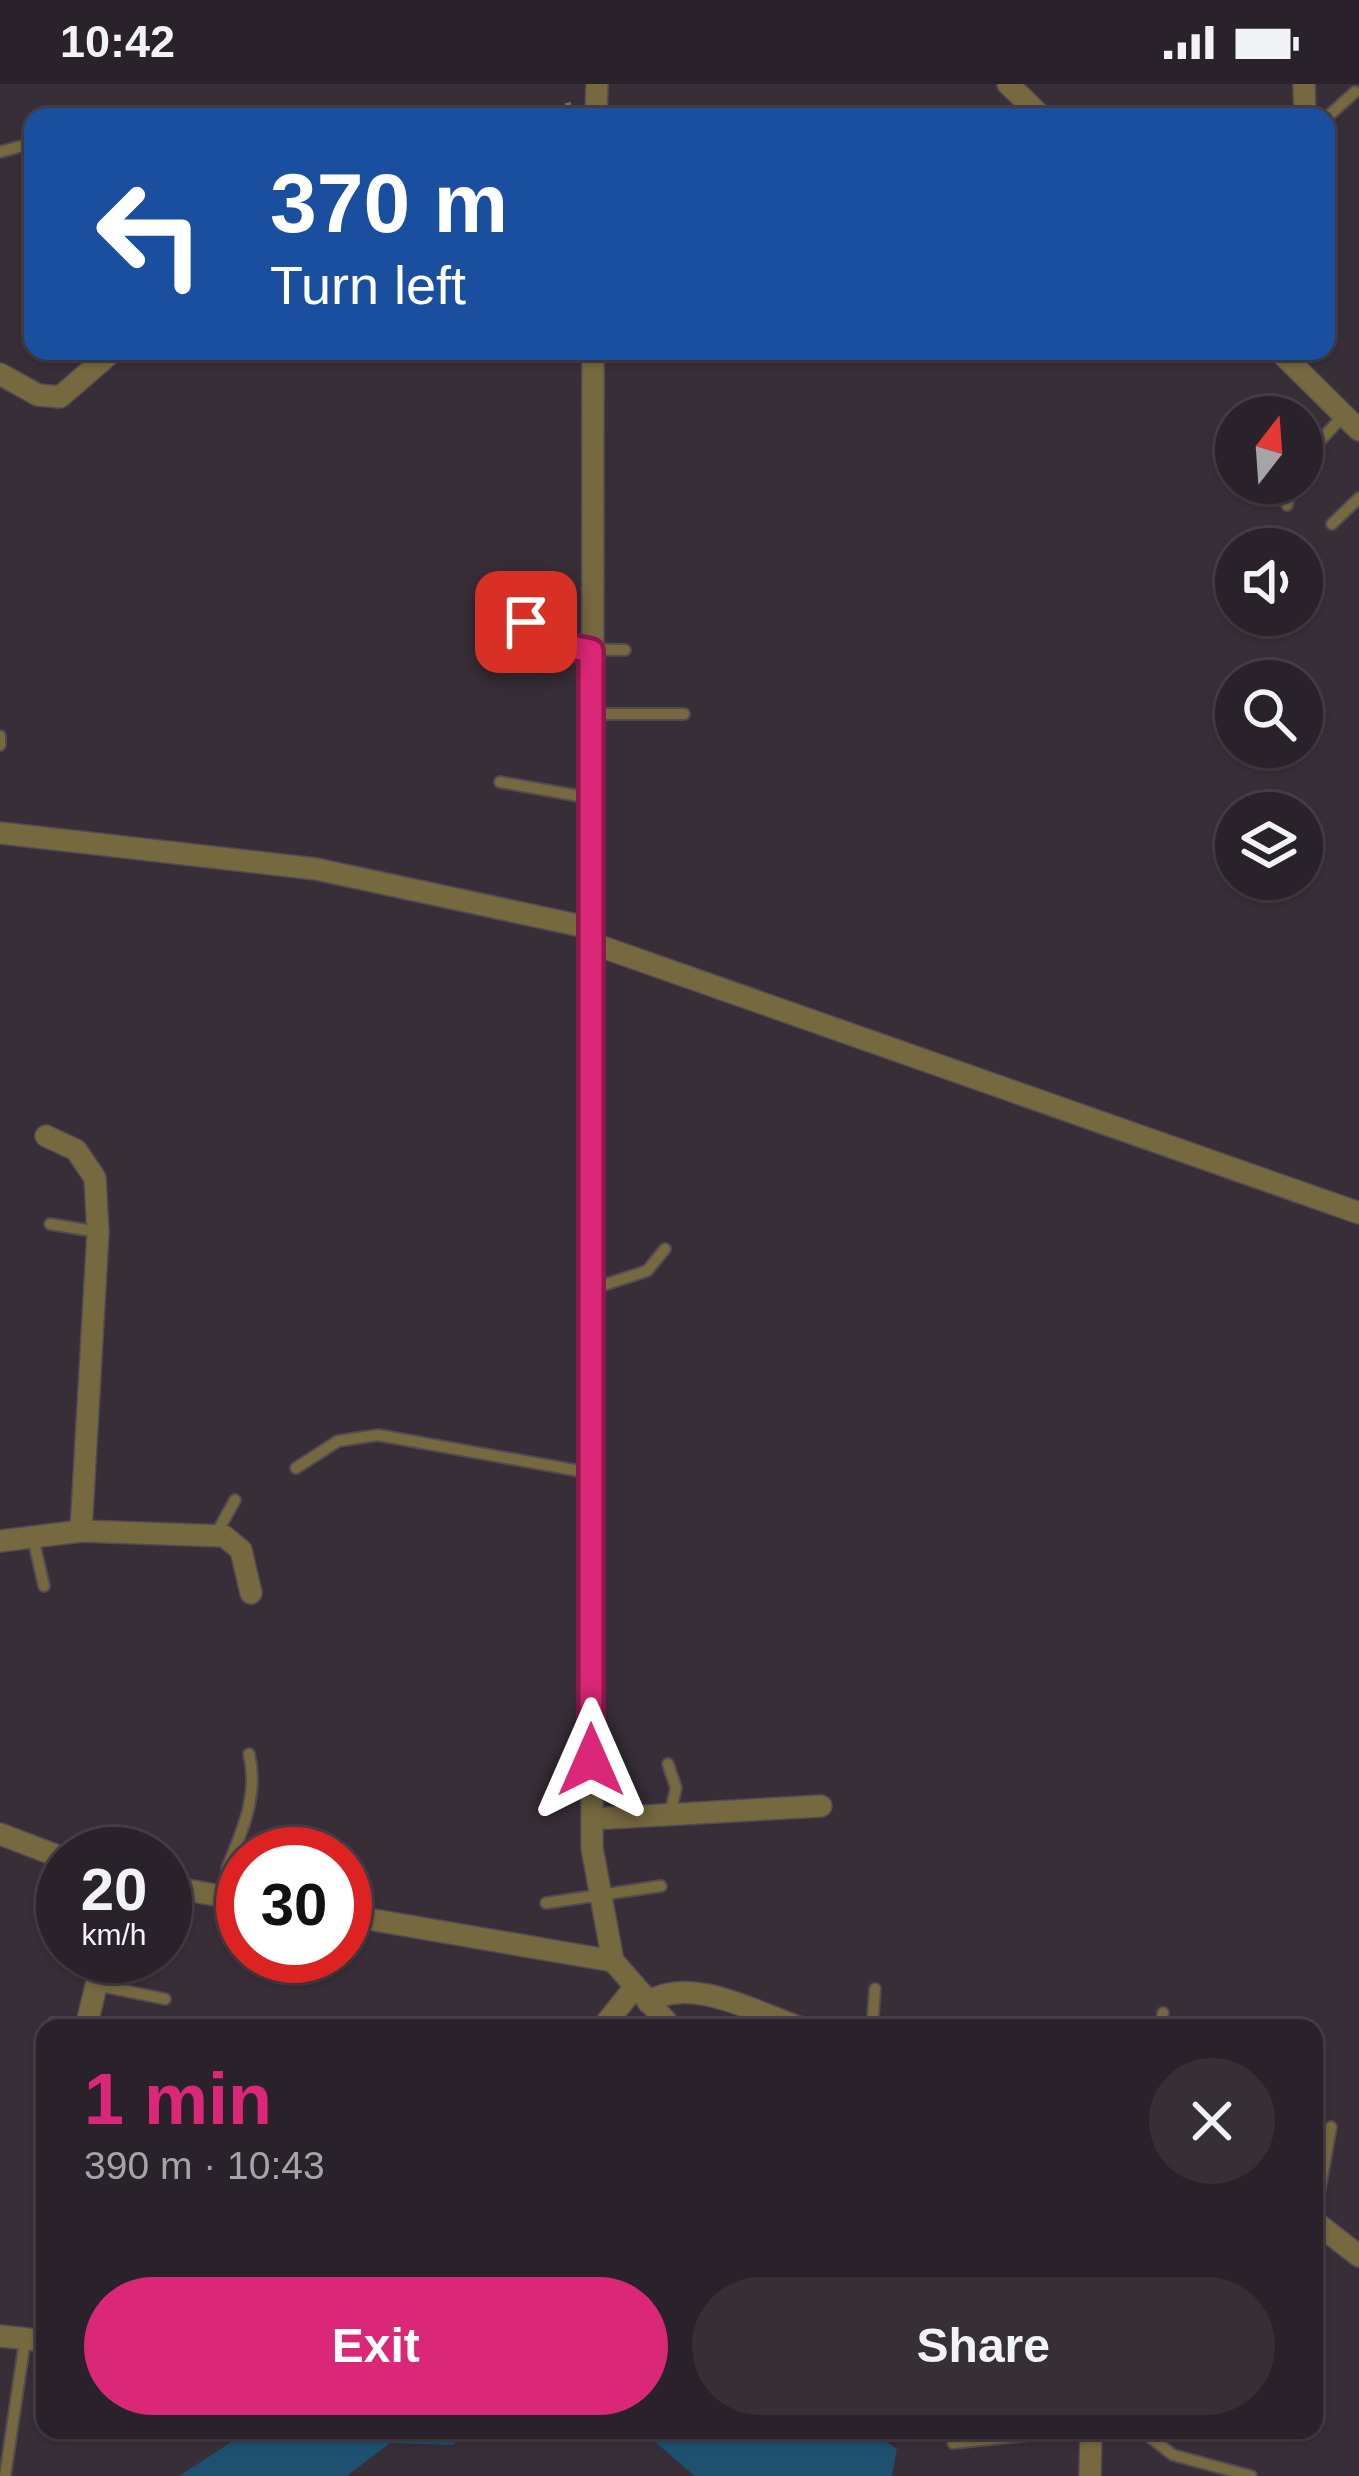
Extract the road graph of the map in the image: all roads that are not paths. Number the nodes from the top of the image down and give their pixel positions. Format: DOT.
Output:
graph roads {
  1 [pos="1008,84"];
  2 [pos="1355,92"];
  3 [pos="1033,108"];
  4 [pos="1335,110"];
  5 [pos="102,360"];
  6 [pos="593,360"];
  7 [pos="1289,360"];
  8 [pos="0,374"];
  9 [pos="1352,422"];
  10 [pos="1323,444"];
  11 [pos="1359,498"];
  12 [pos="1332,524"];
  13 [pos="526,622"];
  14 [pos="625,650"];
  15 [pos="591,651"];
  16 [pos="590,714"];
  17 [pos="684,714"];
  18 [pos="0,736"];
  19 [pos="0,745"];
  20 [pos="500,782"];
  21 [pos="590,798"];
  22 [pos="0,833"];
  23 [pos="591,935"];
  24 [pos="46,1136"];
  25 [pos="1359,1214"];
  26 [pos="50,1224"];
  27 [pos="98,1232"];
  28 [pos="665,1249"];
  29 [pos="591,1289"];
  30 [pos="296,1468"];
  31 [pos="591,1473"];
  32 [pos="235,1500"];
  33 [pos="81,1531"];
  34 [pos="33,1535"];
  35 [pos="214,1536"];
  36 [pos="0,1541"];
  37 [pos="44,1586"];
  38 [pos="251,1593"];
  39 [pos="248,1754"];
  40 [pos="668,1764"];
  41 [pos="821,1806"];
  42 [pos="670,1815"];
  43 [pos="592,1819"];
  44 [pos="241,1827"];
  45 [pos="0,1834"];
  46 [pos="36,1848"];
  47 [pos="661,1886"];
  48 [pos="598,1898"];
  49 [pos="546,1903"];
  50 [pos="372,1920"];
  51 [pos="614,1961"];
  52 [pos="96,1985"];
  53 [pos="875,1989"];
  54 [pos="642,1995"];
  55 [pos="165,1999"];
  56 [pos="1162,2013"];
  57 [pos="89,2019"];
  58 [pos="613,2019"];
  59 [pos="665,2019"];
  60 [pos="773,2019"];
  61 [pos="873,2019"];
  62 [pos="1162,2019"];
  63 [pos="1331,2127"];
  64 [pos="1323,2171"];
  65 [pos="1323,2228"];
  66 [pos="1359,2255"];
  67 [pos="0,2336"];
  68 [pos="35,2340"];
  69 [pos="997,2439"];
  70 [pos="1091,2439"];
  71 [pos="1153,2439"];
  72 [pos="952,2444"];
  73 [pos="5,2476"];
  74 [pos="1090,2476"];
  75 [pos="1251,2476"];
  1 -- 3 [label="street"];
  2 -- 4 [label="lane"];
  5 -- 8 [label="street"];
  6 -- 15 [label="street"];
  7 -- 9 [label="street"];
  9 -- 10 [label="lane"];
  11 -- 12 [label="lane"];
  13 -- 15 [label="lane"];
  14 -- 15 [label="lane"];
  15 -- 16 [label="street"];
  16 -- 17 [label="lane"];
  16 -- 21 [label="street"];
  18 -- 19 [label="lane"];
  20 -- 21 [label="lane"];
  21 -- 23 [label="street"];
  22 -- 23 [label="street"];
  23 -- 25 [label="street"];
  23 -- 29 [label="street"];
  24 -- 27 [label="street"];
  26 -- 27 [label="lane"];
  27 -- 33 [label="street"];
  28 -- 29 [label="lane"];
  29 -- 31 [label="street"];
  30 -- 31 [label="lane"];
  31 -- 43 [label="street"];
  32 -- 35 [label="lane"];
  33 -- 34 [label="street"];
  33 -- 35 [label="street"];
  34 -- 36 [label="street"];
  34 -- 37 [label="lane"];
  35 -- 38 [label="street"];
  39 -- 44 [label="lane"];
  40 -- 42 [label="lane"];
  41 -- 42 [label="street"];
  42 -- 43 [label="street"];
  43 -- 48 [label="street"];
  45 -- 46 [label="street"];
  47 -- 48 [label="lane"];
  48 -- 49 [label="lane"];
  48 -- 51 [label="street"];
  50 -- 51 [label="street"];
  51 -- 54 [label="street"];
  52 -- 55 [label="lane"];
  52 -- 57 [label="street"];
  53 -- 61 [label="lane"];
  54 -- 58 [label="street"];
  54 -- 59 [label="street"];
  54 -- 60 [label="street"];
  56 -- 62 [label="lane"];
  63 -- 64 [label="lane"];
  65 -- 66 [label="street"];
  67 -- 68 [label="street"];
  68 -- 73 [label="lane"];
  69 -- 72 [label="lane"];
  70 -- 74 [label="street"];
  71 -- 75 [label="lane"];
}
